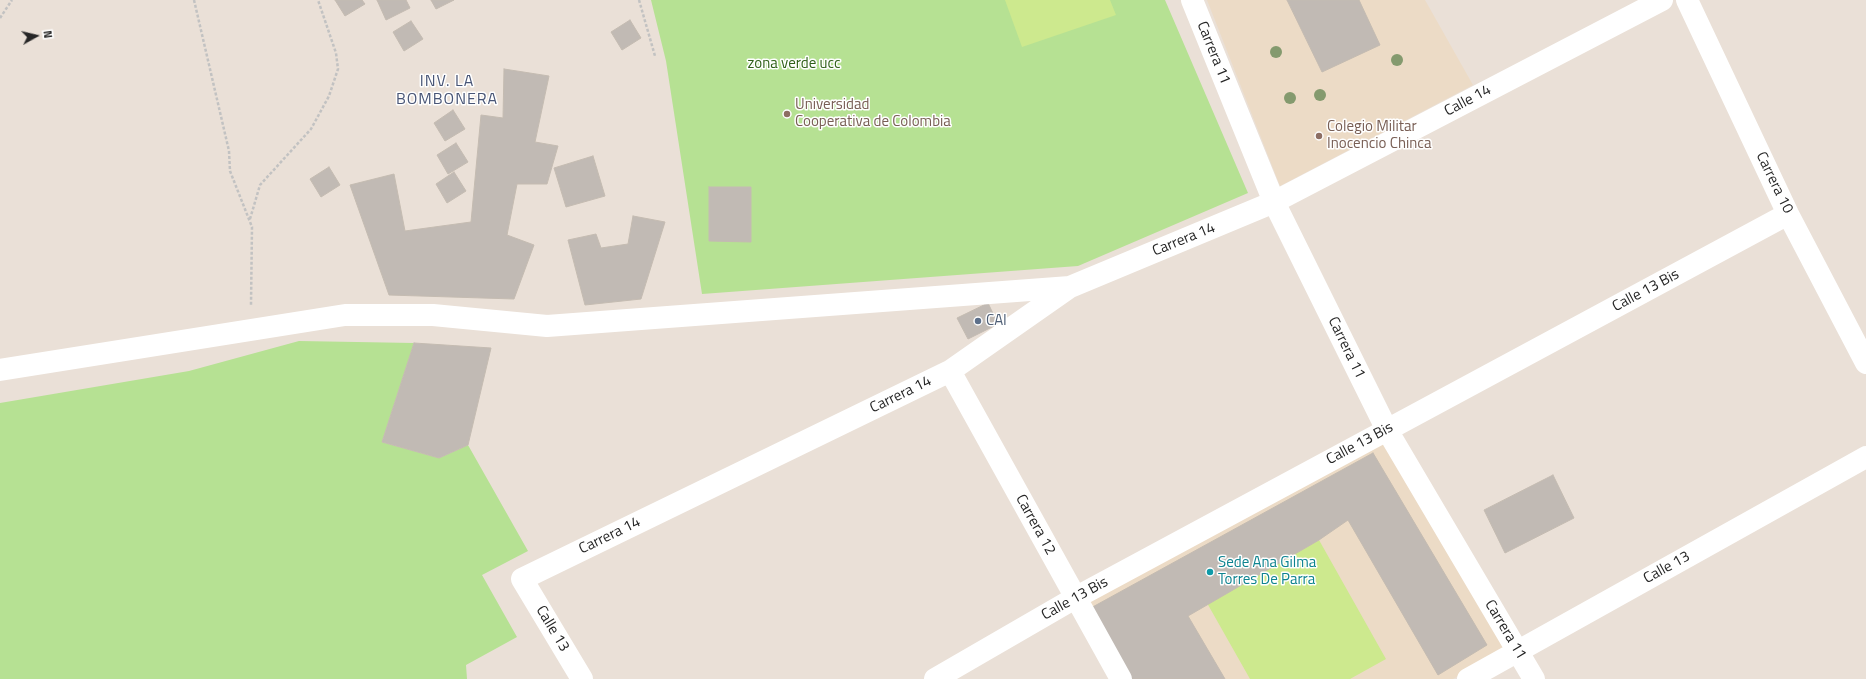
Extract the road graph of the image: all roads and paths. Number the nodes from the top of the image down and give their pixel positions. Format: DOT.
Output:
graph roads {
  1 [pos="12,0"];
  2 [pos="194,0"];
  3 [pos="318,0"];
  4 [pos="639,0"];
  5 [pos="1192,0"];
  6 [pos="1662,0"];
  7 [pos="1687,0"];
  8 [pos="0,18"];
  9 [pos="655,56"];
  10 [pos="1274,202"];
  11 [pos="1788,214"];
  12 [pos="249,219"];
  13 [pos="1070,287"];
  14 [pos="251,306"];
  15 [pos="1866,363"];
  16 [pos="0,370"];
  17 [pos="950,371"];
  18 [pos="1387,430"];
  19 [pos="1866,458"];
  20 [pos="522,579"];
  21 [pos="1075,598"];
  22 [pos="1518,651"];
  23 [pos="582,679"];
  24 [pos="935,679"];
  25 [pos="1121,679"];
  26 [pos="1468,679"];
  27 [pos="1534,679"];
  1 -- 8 [label="path"];
  2 -- 12 [label="path"];
  3 -- 12 [label="path"];
  4 -- 9 [label="path"];
  5 -- 10 [label="street, Carrera 11"];
  6 -- 10 [label="street, Calle 14"];
  7 -- 11 [label="street, Carrera 10"];
  10 -- 13 [label="street, Carrera 14"];
  10 -- 18 [label="street, Carrera 11"];
  11 -- 15 [label="street, Carrera 10"];
  11 -- 18 [label="street, Calle 13 Bis"];
  12 -- 14 [label="path"];
  13 -- 16 [label="street"];
  13 -- 17 [label="street, Carrera 14"];
  17 -- 20 [label="street, Carrera 14"];
  17 -- 21 [label="street, Carrera 12"];
  18 -- 21 [label="street, Calle 13 Bis"];
  18 -- 22 [label="street, Carrera 11"];
  19 -- 22 [label="street, Calle 13"];
  20 -- 23 [label="street, Calle 13"];
  21 -- 24 [label="street, Calle 13 Bis"];
  21 -- 25 [label="street, Carrera 12"];
  22 -- 26 [label="street, Calle 13"];
  22 -- 27 [label="street, Carrera 11"];
}
